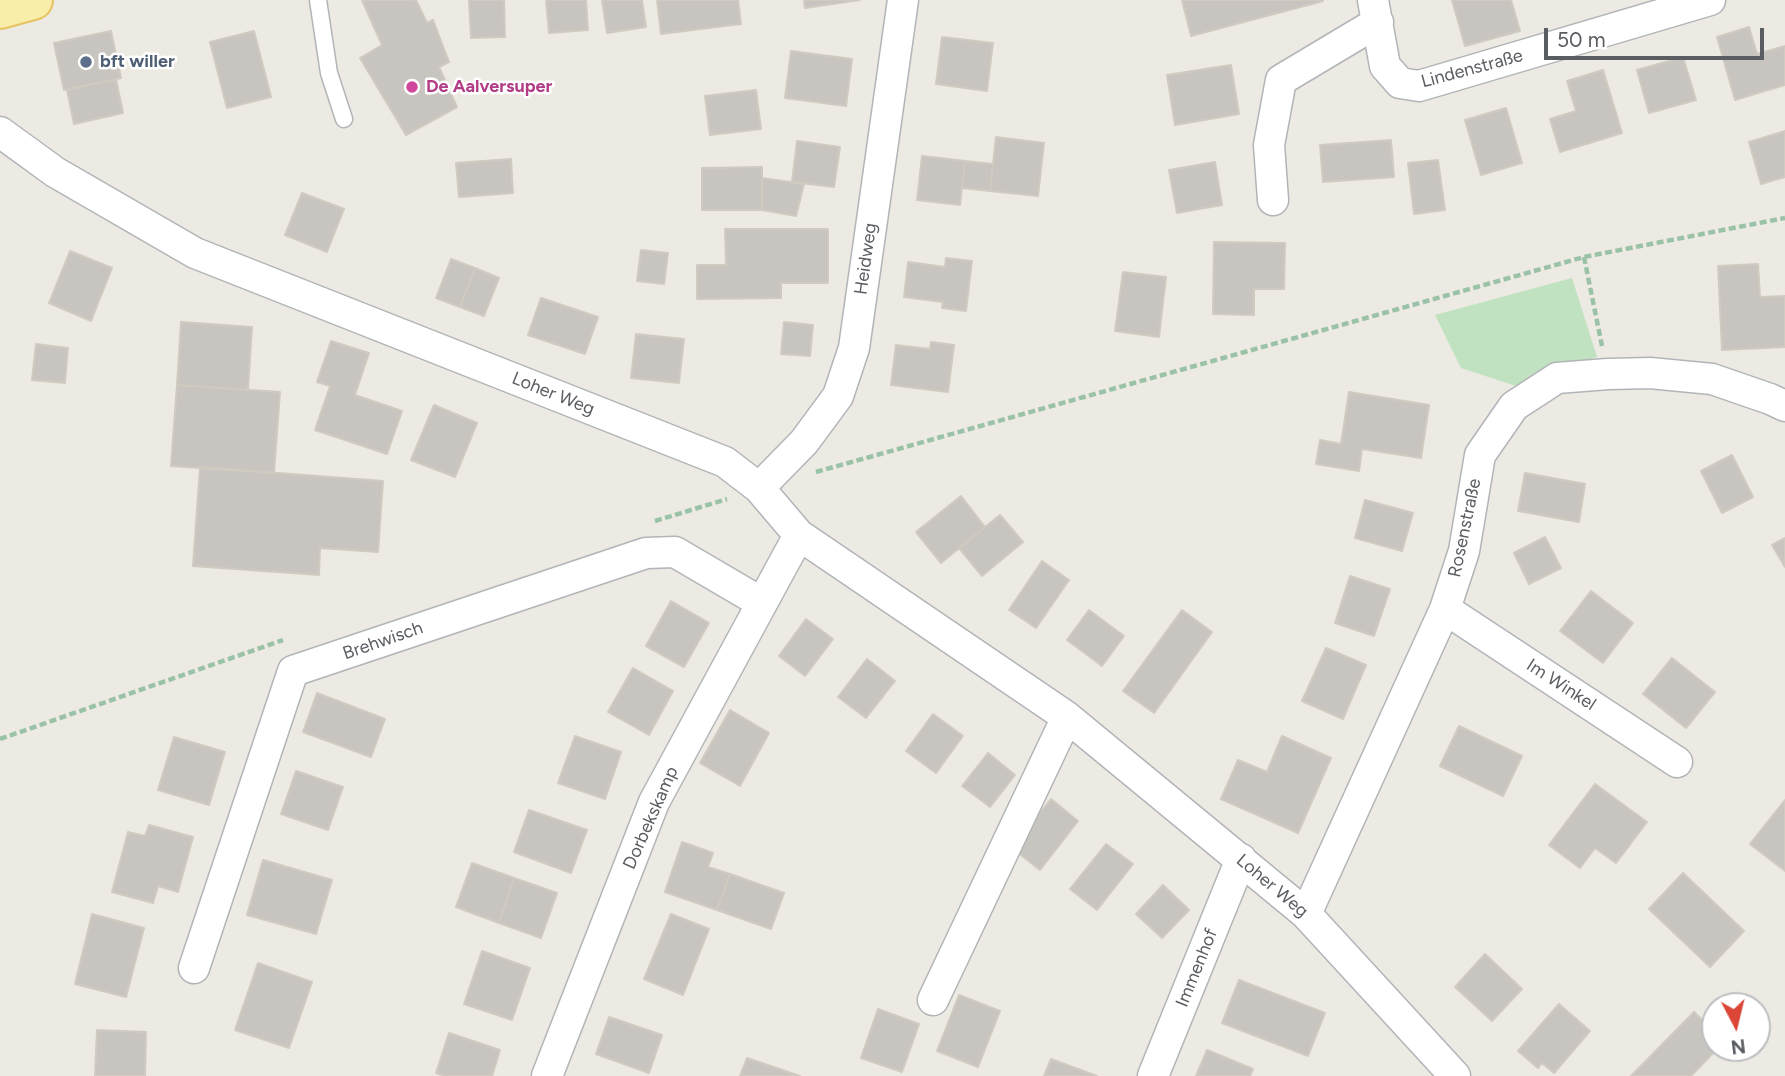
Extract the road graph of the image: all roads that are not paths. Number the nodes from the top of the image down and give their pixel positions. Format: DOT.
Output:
graph roads {
  1 [pos="33,0"];
  2 [pos="318,0"];
  3 [pos="903,0"];
  4 [pos="1710,0"];
  5 [pos="0,9"];
  6 [pos="1375,11"];
  7 [pos="344,119"];
  8 [pos="0,132"];
  9 [pos="1273,200"];
  10 [pos="1785,406"];
  11 [pos="759,488"];
  12 [pos="799,535"];
  13 [pos="762,603"];
  14 [pos="1445,609"];
  15 [pos="1067,717"];
  16 [pos="1677,762"];
  17 [pos="1241,859"];
  18 [pos="1306,914"];
  19 [pos="194,968"];
  20 [pos="933,1000"];
  21 [pos="547,1076"];
  22 [pos="1153,1076"];
  23 [pos="1455,1076"];
  1 -- 5 [label="main road"];
  2 -- 7 [label="lane"];
  3 -- 11 [label="street, Heidweg"];
  4 -- 6 [label="street, Lindenstraße"];
  6 -- 9 [label="street"];
  8 -- 11 [label="street, Loher Weg"];
  10 -- 14 [label="street, Rosenstraße"];
  11 -- 12 [label="street, Loher Weg"];
  12 -- 13 [label="street, Dorbekskamp"];
  12 -- 15 [label="street, Loher Weg"];
  13 -- 19 [label="street, Brehwisch"];
  13 -- 21 [label="street, Dorbekskamp"];
  14 -- 16 [label="street, Im Winkel"];
  14 -- 18 [label="street, Rosenstraße"];
  15 -- 17 [label="street, Loher Weg"];
  15 -- 20 [label="street"];
  17 -- 18 [label="street, Loher Weg"];
  17 -- 22 [label="street, Immenhof"];
  18 -- 23 [label="street, Loher Weg"];
}
